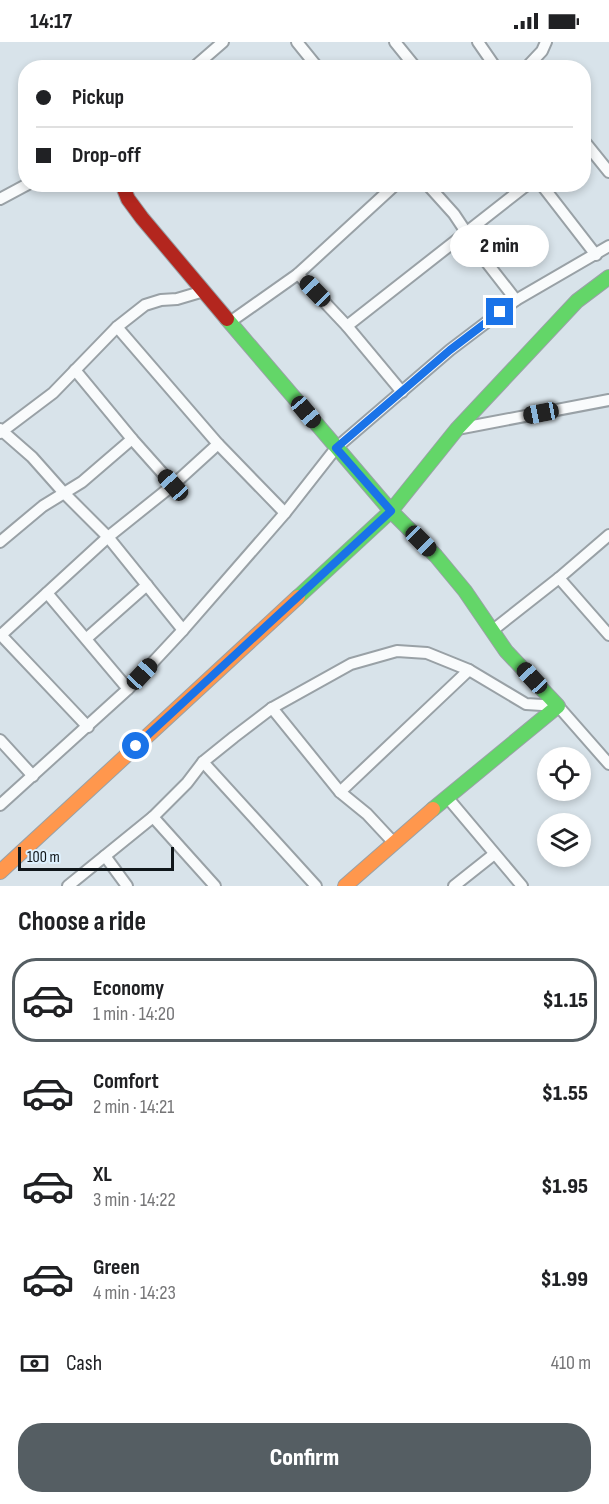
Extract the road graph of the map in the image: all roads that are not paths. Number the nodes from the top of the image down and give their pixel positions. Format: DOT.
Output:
graph roads {
  1 [pos="223,42"];
  2 [pos="297,42"];
  3 [pos="395,42"];
  4 [pos="478,42"];
  5 [pos="554,42"];
  6 [pos="544,46"];
  7 [pos="202,60"];
  8 [pos="312,60"];
  9 [pos="410,60"];
  10 [pos="490,60"];
  11 [pos="533,60"];
  12 [pos="591,150"];
  13 [pos="609,172"];
  14 [pos="18,189"];
  15 [pos="125,192"];
  16 [pos="387,192"];
  17 [pos="435,192"];
  18 [pos="518,192"];
  19 [pos="547,192"];
  20 [pos="0,199"];
  21 [pos="467,231"];
  22 [pos="609,246"];
  23 [pos="596,255"];
  24 [pos="298,274"];
  25 [pos="609,276"];
  26 [pos="204,291"];
  27 [pos="516,300"];
  28 [pos="230,322"];
  29 [pos="347,326"];
  30 [pos="117,327"];
  31 [pos="75,370"];
  32 [pos="402,393"];
  33 [pos="607,402"];
  34 [pos="457,429"];
  35 [pos="1,432"];
  36 [pos="132,439"];
  37 [pos="218,444"];
  38 [pos="336,448"];
  39 [pos="173,485"];
  40 [pos="64,494"];
  41 [pos="391,511"];
  42 [pos="285,513"];
  43 [pos="609,535"];
  44 [pos="108,537"];
  45 [pos="0,542"];
  46 [pos="559,578"];
  47 [pos="147,585"];
  48 [pos="47,593"];
  49 [pos="183,630"];
  50 [pos="493,630"];
  51 [pos="608,631"];
  52 [pos="1,634"];
  53 [pos="87,638"];
  54 [pos="469,670"];
  55 [pos="128,689"];
  56 [pos="558,706"];
  57 [pos="272,708"];
  58 [pos="88,727"];
  59 [pos="0,740"];
  60 [pos="593,746"];
  61 [pos="609,751"];
  62 [pos="203,762"];
  63 [pos="609,764"];
  64 [pos="33,776"];
  65 [pos="340,792"];
  66 [pos="447,797"];
  67 [pos="0,805"];
  68 [pos="153,817"];
  69 [pos="394,843"];
  70 [pos="493,855"];
  71 [pos="105,856"];
  72 [pos="0,872"];
  73 [pos="68,886"];
  74 [pos="127,886"];
  75 [pos="215,886"];
  76 [pos="316,886"];
  77 [pos="345,886"];
  78 [pos="454,886"];
  79 [pos="522,886"];
  1 -- 7 [label="street"];
  2 -- 8 [label="street"];
  3 -- 9 [label="street"];
  4 -- 10 [label="street"];
  5 -- 6 [label="street"];
  6 -- 11 [label="street"];
  12 -- 13 [label="street"];
  14 -- 20 [label="street"];
  15 -- 26 [label="street"];
  16 -- 24 [label="street"];
  17 -- 21 [label="street"];
  18 -- 21 [label="street"];
  19 -- 23 [label="street"];
  21 -- 27 [label="street"];
  21 -- 29 [label="street"];
  22 -- 23 [label="street"];
  23 -- 27 [label="street"];
  24 -- 28 [label="street"];
  24 -- 29 [label="street"];
  25 -- 34 [label="street"];
  26 -- 28 [label="street"];
  26 -- 30 [label="street"];
  27 -- 32 [label="street"];
  28 -- 38 [label="street"];
  29 -- 32 [label="street"];
  30 -- 31 [label="street"];
  30 -- 37 [label="street"];
  31 -- 35 [label="street"];
  31 -- 36 [label="street"];
  32 -- 38 [label="street"];
  33 -- 34 [label="street"];
  34 -- 41 [label="street"];
  35 -- 40 [label="street"];
  36 -- 39 [label="street"];
  36 -- 40 [label="street"];
  37 -- 39 [label="street"];
  37 -- 42 [label="street"];
  38 -- 41 [label="street"];
  38 -- 42 [label="street"];
  39 -- 44 [label="street"];
  40 -- 44 [label="street"];
  40 -- 45 [label="street"];
  41 -- 50 [label="street"];
  41 -- 72 [label="street"];
  42 -- 49 [label="street"];
  43 -- 46 [label="street"];
  44 -- 47 [label="street"];
  44 -- 48 [label="street"];
  46 -- 50 [label="street"];
  46 -- 51 [label="street"];
  47 -- 49 [label="street"];
  47 -- 53 [label="street"];
  48 -- 52 [label="street"];
  48 -- 53 [label="street"];
  49 -- 55 [label="street"];
  50 -- 56 [label="street"];
  52 -- 58 [label="street"];
  53 -- 55 [label="street"];
  54 -- 56 [label="street"];
  54 -- 57 [label="street"];
  54 -- 65 [label="street"];
  55 -- 58 [label="street"];
  56 -- 60 [label="street"];
  56 -- 66 [label="street"];
  57 -- 62 [label="street"];
  57 -- 65 [label="street"];
  58 -- 64 [label="street"];
  59 -- 64 [label="street"];
  60 -- 61 [label="street"];
  60 -- 63 [label="street"];
  62 -- 68 [label="street"];
  62 -- 76 [label="street"];
  64 -- 67 [label="street"];
  65 -- 69 [label="street"];
  66 -- 69 [label="street"];
  66 -- 70 [label="street"];
  68 -- 71 [label="street"];
  68 -- 75 [label="street"];
  69 -- 77 [label="street"];
  70 -- 78 [label="street"];
  70 -- 79 [label="street"];
  71 -- 73 [label="street"];
  71 -- 74 [label="street"];
}
